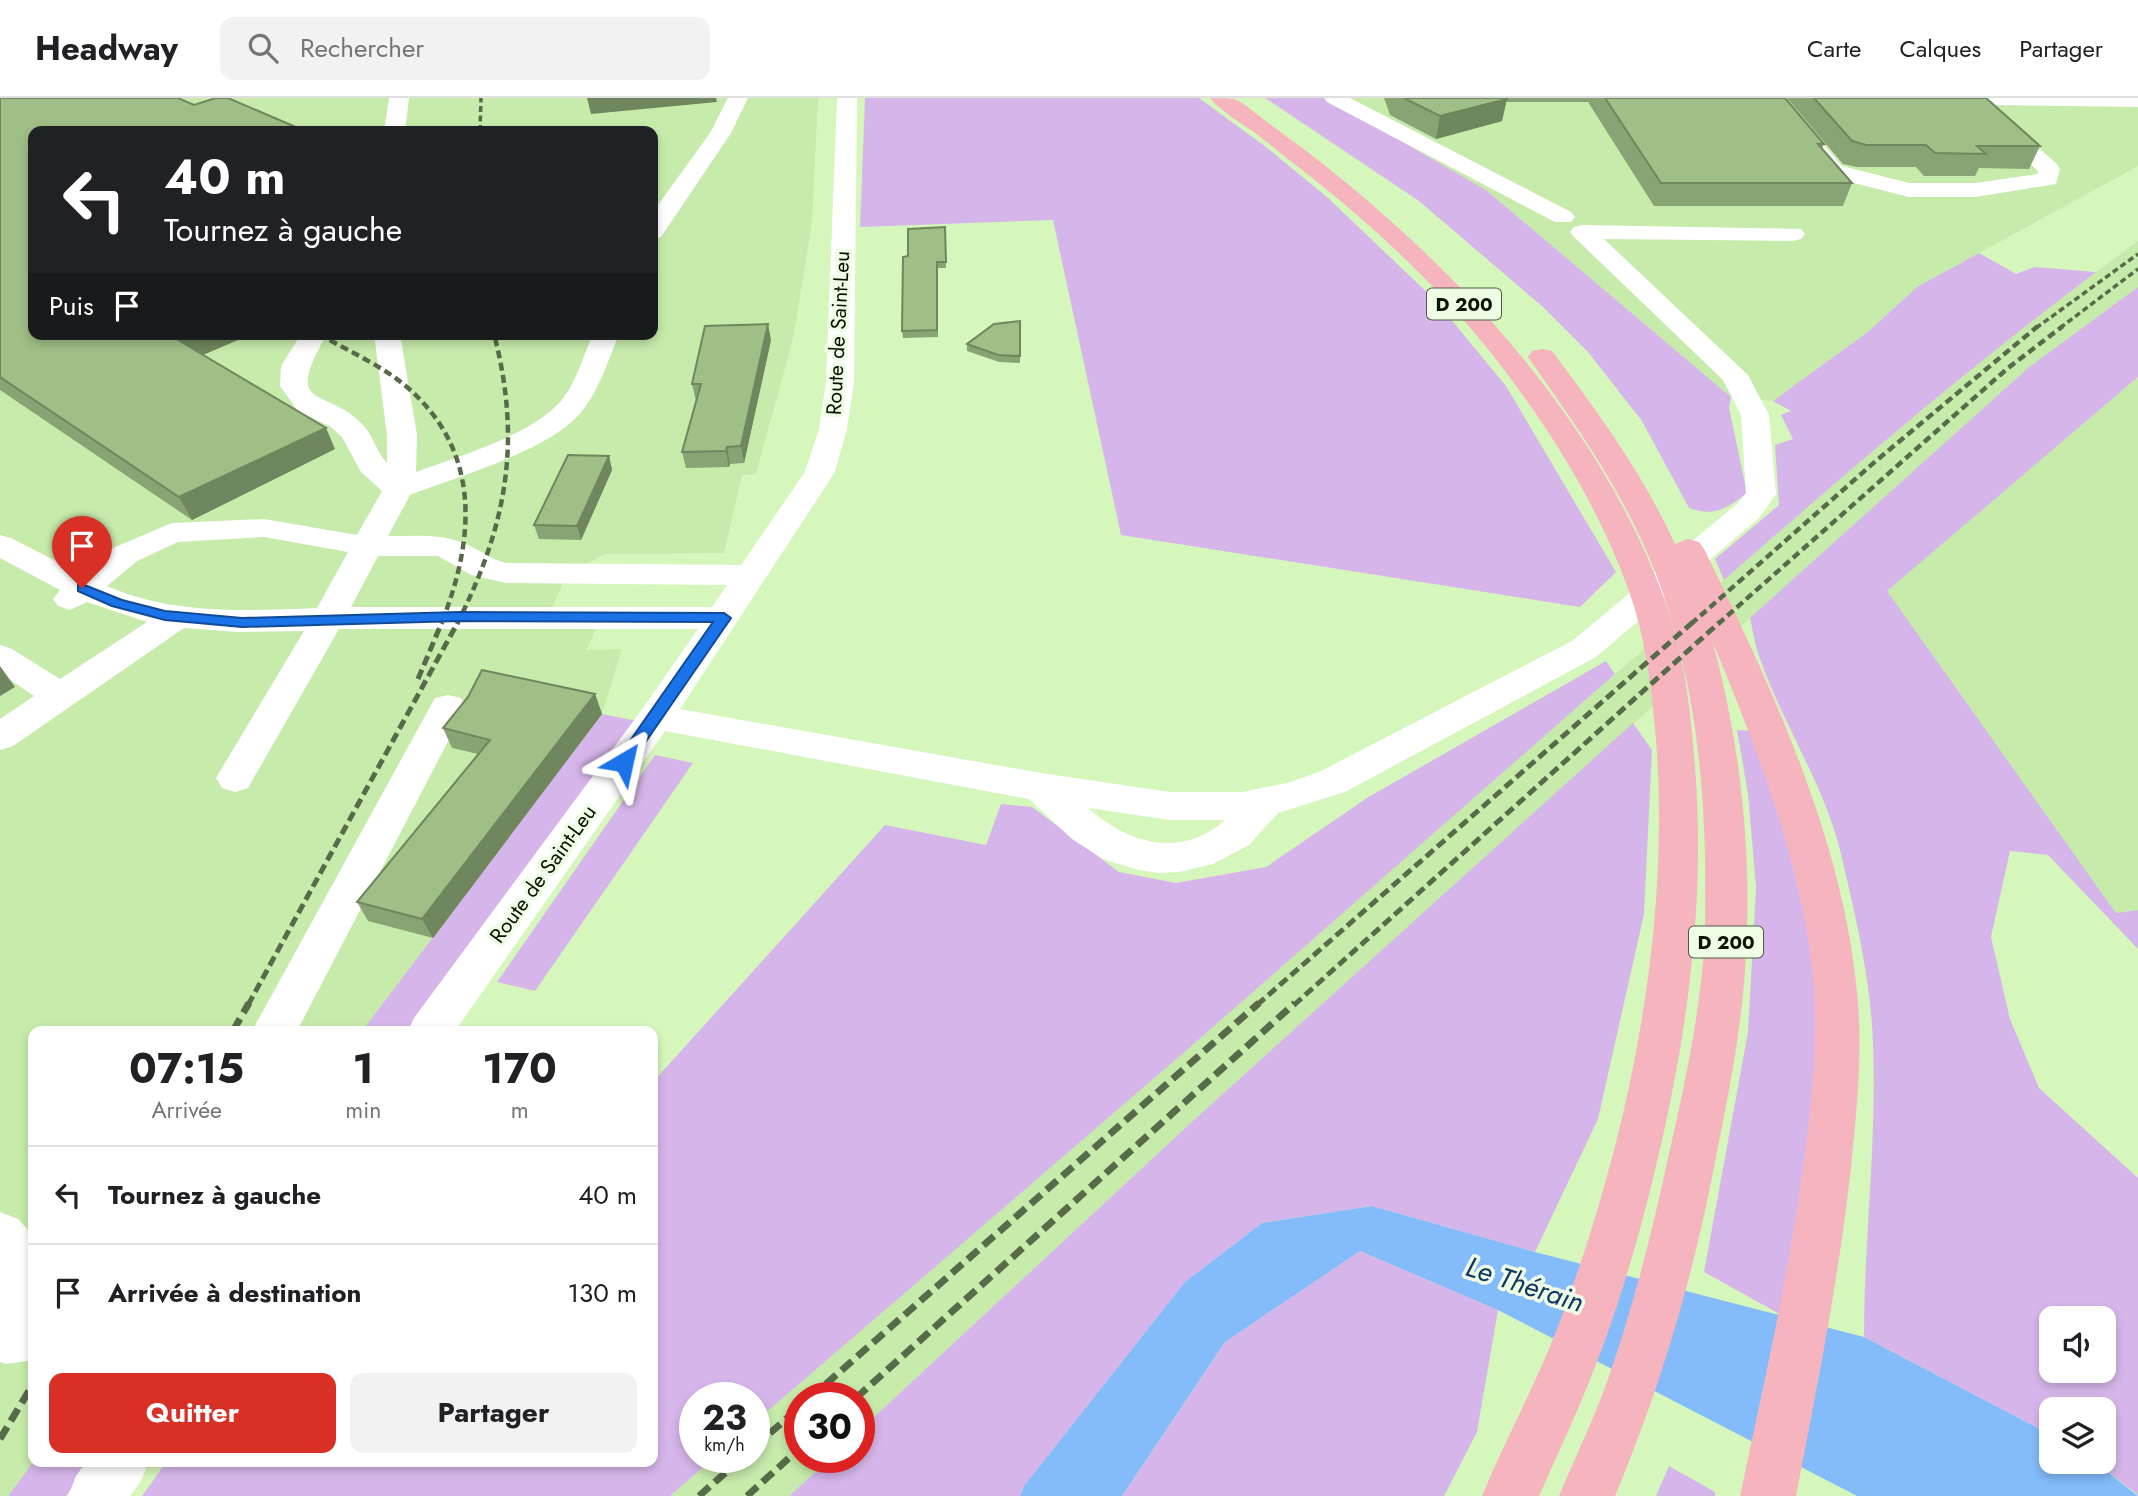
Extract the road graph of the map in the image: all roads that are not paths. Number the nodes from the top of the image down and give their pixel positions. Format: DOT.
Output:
graph roads {
  1 [pos="400,98"];
  2 [pos="738,98"];
  3 [pos="847,98"];
  4 [pos="1220,98"];
  5 [pos="1248,98"];
  6 [pos="1334,98"];
  7 [pos="1773,98"];
  8 [pos="1969,99"];
  9 [pos="2103,99"];
  10 [pos="2138,101"];
  11 [pos="396,126"];
  12 [pos="1563,217"];
  13 [pos="658,223"];
  14 [pos="1793,234"];
  15 [pos="311,340"];
  16 [pos="388,340"];
  17 [pos="408,340"];
  18 [pos="603,340"];
  19 [pos="398,489"];
  20 [pos="0,545"];
  21 [pos="367,546"];
  22 [pos="1661,554"];
  23 [pos="0,572"];
  24 [pos="752,575"];
  25 [pos="76,594"];
  26 [pos="167,624"];
  27 [pos="718,627"];
  28 [pos="323,628"];
  29 [pos="0,657"];
  30 [pos="61,697"];
  31 [pos="448,707"];
  32 [pos="656,717"];
  33 [pos="0,737"];
  34 [pos="235,778"];
  35 [pos="1041,787"];
  36 [pos="1264,803"];
  37 [pos="277,1026"];
  38 [pos="434,1026"];
  39 [pos="0,1236"];
  40 [pos="13,1337"];
  41 [pos="117,1467"];
  42 [pos="1514,1486"];
  43 [pos="96,1496"];
  44 [pos="1587,1496"];
  45 [pos="1768,1496"];
  1 -- 11 [label="street"];
  2 -- 13 [label="street"];
  3 -- 24 [label="street, Route de Saint-Leu"];
  4 -- 22 [label="main road, D 200"];
  5 -- 22 [label="main road, D 200"];
  6 -- 12 [label="street"];
  7 -- 8 [label="street"];
  8 -- 9 [label="street"];
  9 -- 10 [label="street"];
  14 -- 36 [label="street"];
  15 -- 19 [label="street"];
  16 -- 19 [label="street"];
  17 -- 19 [label="street"];
  18 -- 19 [label="street"];
  19 -- 21 [label="street"];
  20 -- 25 [label="street"];
  21 -- 24 [label="street"];
  21 -- 25 [label="street"];
  21 -- 28 [label="street"];
  22 -- 42 [label="main road, D 200"];
  22 -- 44 [label="main road, D 200"];
  22 -- 45 [label="main road"];
  23 -- 25 [label="street"];
  24 -- 27 [label="street, Route de Saint-Leu"];
  25 -- 26 [label="street"];
  26 -- 28 [label="street"];
  26 -- 30 [label="street"];
  27 -- 28 [label="street"];
  27 -- 32 [label="street, Route de Saint-Leu"];
  28 -- 34 [label="street"];
  29 -- 30 [label="street"];
  30 -- 33 [label="street"];
  31 -- 37 [label="street"];
  32 -- 35 [label="street"];
  32 -- 38 [label="street, Route de Saint-Leu"];
  35 -- 36 [label="street"];
  35 -- 36 [label="street"];
  39 -- 40 [label="street"];
  41 -- 43 [label="street"];
}
